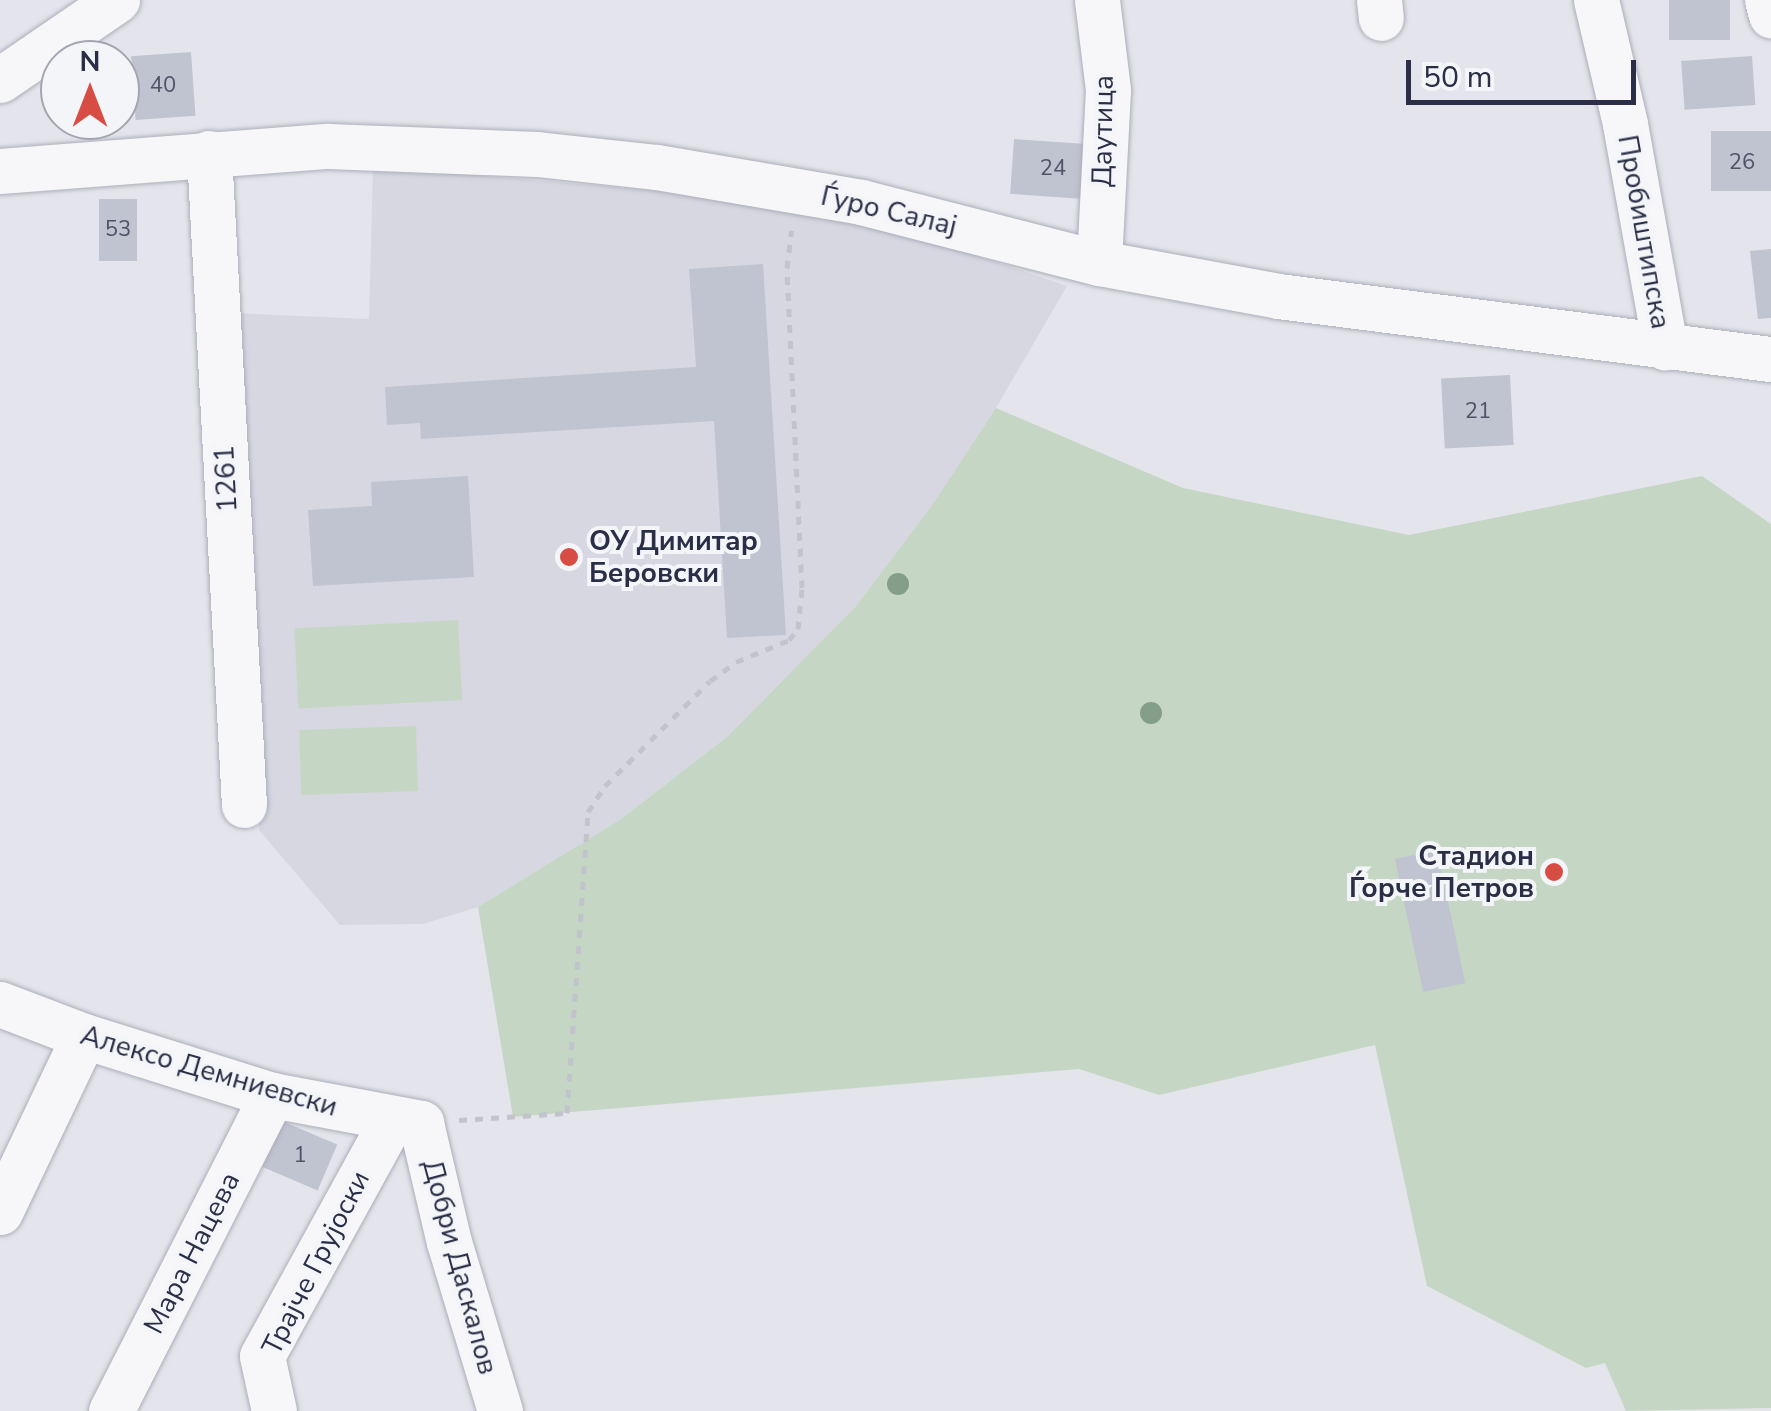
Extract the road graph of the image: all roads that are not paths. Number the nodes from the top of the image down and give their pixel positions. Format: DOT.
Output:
graph roads {
  1 [pos="118,0"];
  2 [pos="1096,0"];
  3 [pos="1596,0"];
  4 [pos="1766,0"];
  5 [pos="1771,14"];
  6 [pos="0,80"];
  7 [pos="208,152"];
  8 [pos="0,171"];
  9 [pos="1100,263"];
  10 [pos="1664,347"];
  11 [pos="1771,359"];
  12 [pos="244,806"];
  13 [pos="0,1004"];
  14 [pos="84,1036"];
  15 [pos="272,1095"];
  16 [pos="407,1121"];
  17 [pos="0,1212"];
  18 [pos="111,1411"];
  19 [pos="274,1411"];
  20 [pos="500,1411"];
  1 -- 6 [label="street"];
  2 -- 9 [label="street, Даутица"];
  3 -- 10 [label="street, Пробиштипска"];
  4 -- 5 [label="street"];
  7 -- 8 [label="street, Ѓуро Салај"];
  7 -- 9 [label="street, Ѓуро Салај"];
  7 -- 12 [label="street, 1261"];
  9 -- 10 [label="street, Ѓуро Салај"];
  10 -- 11 [label="street, Ѓуро Салај"];
  13 -- 14 [label="street, Алексо Демниевски"];
  14 -- 15 [label="street, Алексо Демниевски"];
  14 -- 17 [label="street"];
  15 -- 16 [label="street, Алексо Демниевски"];
  15 -- 18 [label="street, Мара Нацева"];
  16 -- 19 [label="street, Трајче Грујоски"];
  16 -- 20 [label="street, Добри Даскалов"];
}
